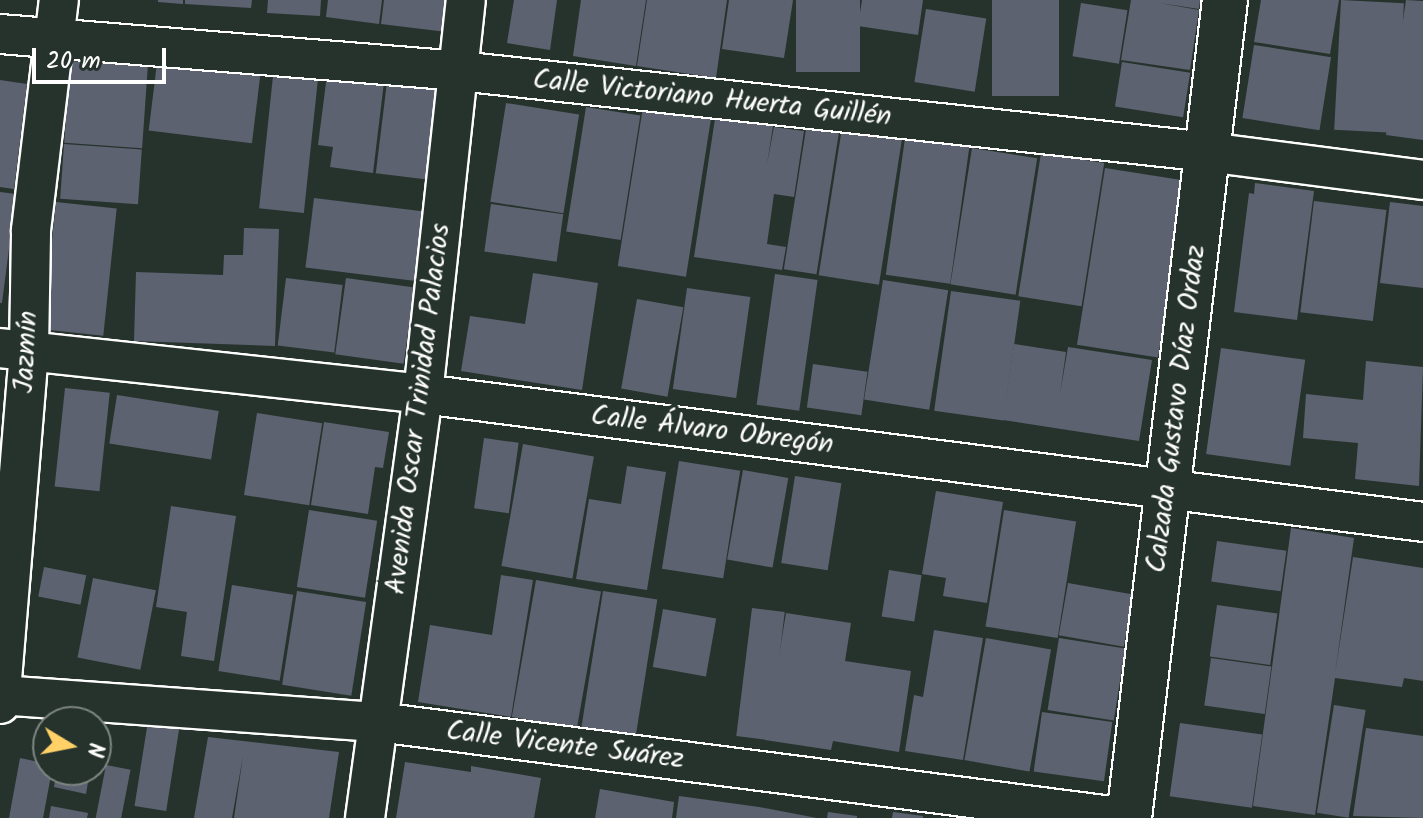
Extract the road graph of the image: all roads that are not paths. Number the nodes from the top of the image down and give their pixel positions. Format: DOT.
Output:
graph roads {
  1 [pos="59,0"];
  2 [pos="466,0"];
  3 [pos="1225,0"];
  4 [pos="0,34"];
  5 [pos="53,40"];
  6 [pos="459,71"];
  7 [pos="1208,152"];
  8 [pos="1423,180"];
  9 [pos="15,349"];
  10 [pos="423,394"];
  11 [pos="1167,491"];
  12 [pos="1423,522"];
  13 [pos="0,695"];
  14 [pos="0,704"];
  15 [pos="378,722"];
  16 [pos="365,818"];
  17 [pos="1128,818"];
  1 -- 5 [label="street, Jazmín"];
  2 -- 6 [label="street, Avenida Oscar Trinidad Palacios"];
  3 -- 7 [label="street, Calzada Gustavo Díaz Ordaz"];
  4 -- 5 [label="street, Calle Victoriano Huerta Guillén"];
  5 -- 6 [label="street, Calle Victoriano Huerta Guillén"];
  5 -- 9 [label="street, Jazmín"];
  6 -- 7 [label="street, Calle Victoriano Huerta Guillén"];
  6 -- 10 [label="street, Avenida Oscar Trinidad Palacios"];
  7 -- 8 [label="street, Calle Victoriano Huerta Guillén"];
  7 -- 11 [label="street, Calzada Gustavo Díaz Ordaz"];
  9 -- 10 [label="street, Calle Álvaro Obregón"];
  9 -- 13 [label="street, Jazmín"];
  10 -- 11 [label="street, Calle Álvaro Obregón"];
  10 -- 15 [label="street, Avenida Oscar Trinidad Palacios"];
  11 -- 12 [label="street, Calle Álvaro Obregón"];
  11 -- 17 [label="street, Calzada Gustavo Díaz Ordaz"];
  13 -- 14 [label="street, Jazmín"];
  13 -- 15 [label="street, Calle Vicente Suárez"];
  15 -- 16 [label="street, Avenida Oscar Trinidad Palacios"];
  15 -- 17 [label="street, Calle Vicente Suárez"];
}
